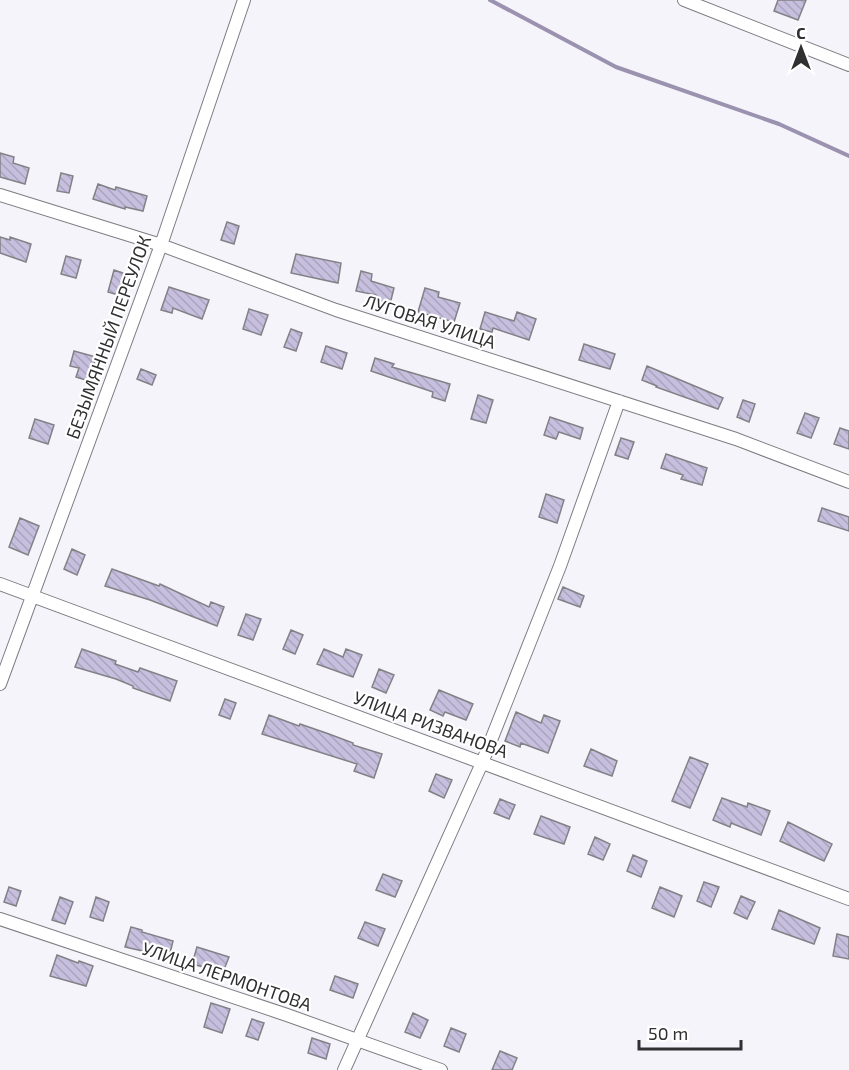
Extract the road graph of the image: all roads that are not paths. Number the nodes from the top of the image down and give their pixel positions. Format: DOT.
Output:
graph roads {
  1 [pos="244,0"];
  2 [pos="684,0"];
  3 [pos="849,65"];
  4 [pos="0,195"];
  5 [pos="161,245"];
  6 [pos="619,401"];
  7 [pos="849,482"];
  8 [pos="0,584"];
  9 [pos="33,596"];
  10 [pos="0,684"];
  11 [pos="482,763"];
  12 [pos="849,899"];
  13 [pos="0,919"];
  14 [pos="357,1039"];
  15 [pos="344,1070"];
  16 [pos="441,1070"];
  1 -- 5 [label="street, БЕЗЫМЯННЫЙ ПЕРЕУЛОК"];
  2 -- 3 [label="street"];
  4 -- 5 [label="street, ЛУГОВАЯ УЛИЦА"];
  5 -- 6 [label="street, ЛУГОВАЯ УЛИЦА"];
  5 -- 9 [label="street, БЕЗЫМЯННЫЙ ПЕРЕУЛОК"];
  6 -- 7 [label="street, ЛУГОВАЯ УЛИЦА"];
  6 -- 11 [label="street"];
  8 -- 9 [label="street, УЛИЦА РИЗВАНОВА"];
  9 -- 10 [label="street, БЕЗЫМЯННЫЙ ПЕРЕУЛОК"];
  9 -- 11 [label="street, УЛИЦА РИЗВАНОВА"];
  11 -- 12 [label="street, УЛИЦА РИЗВАНОВА"];
  11 -- 14 [label="street"];
  13 -- 14 [label="street, УЛИЦА ЛЕРМОНТОВА"];
  14 -- 15 [label="street"];
  14 -- 16 [label="street, УЛИЦА ЛЕРМОНТОВА"];
}
